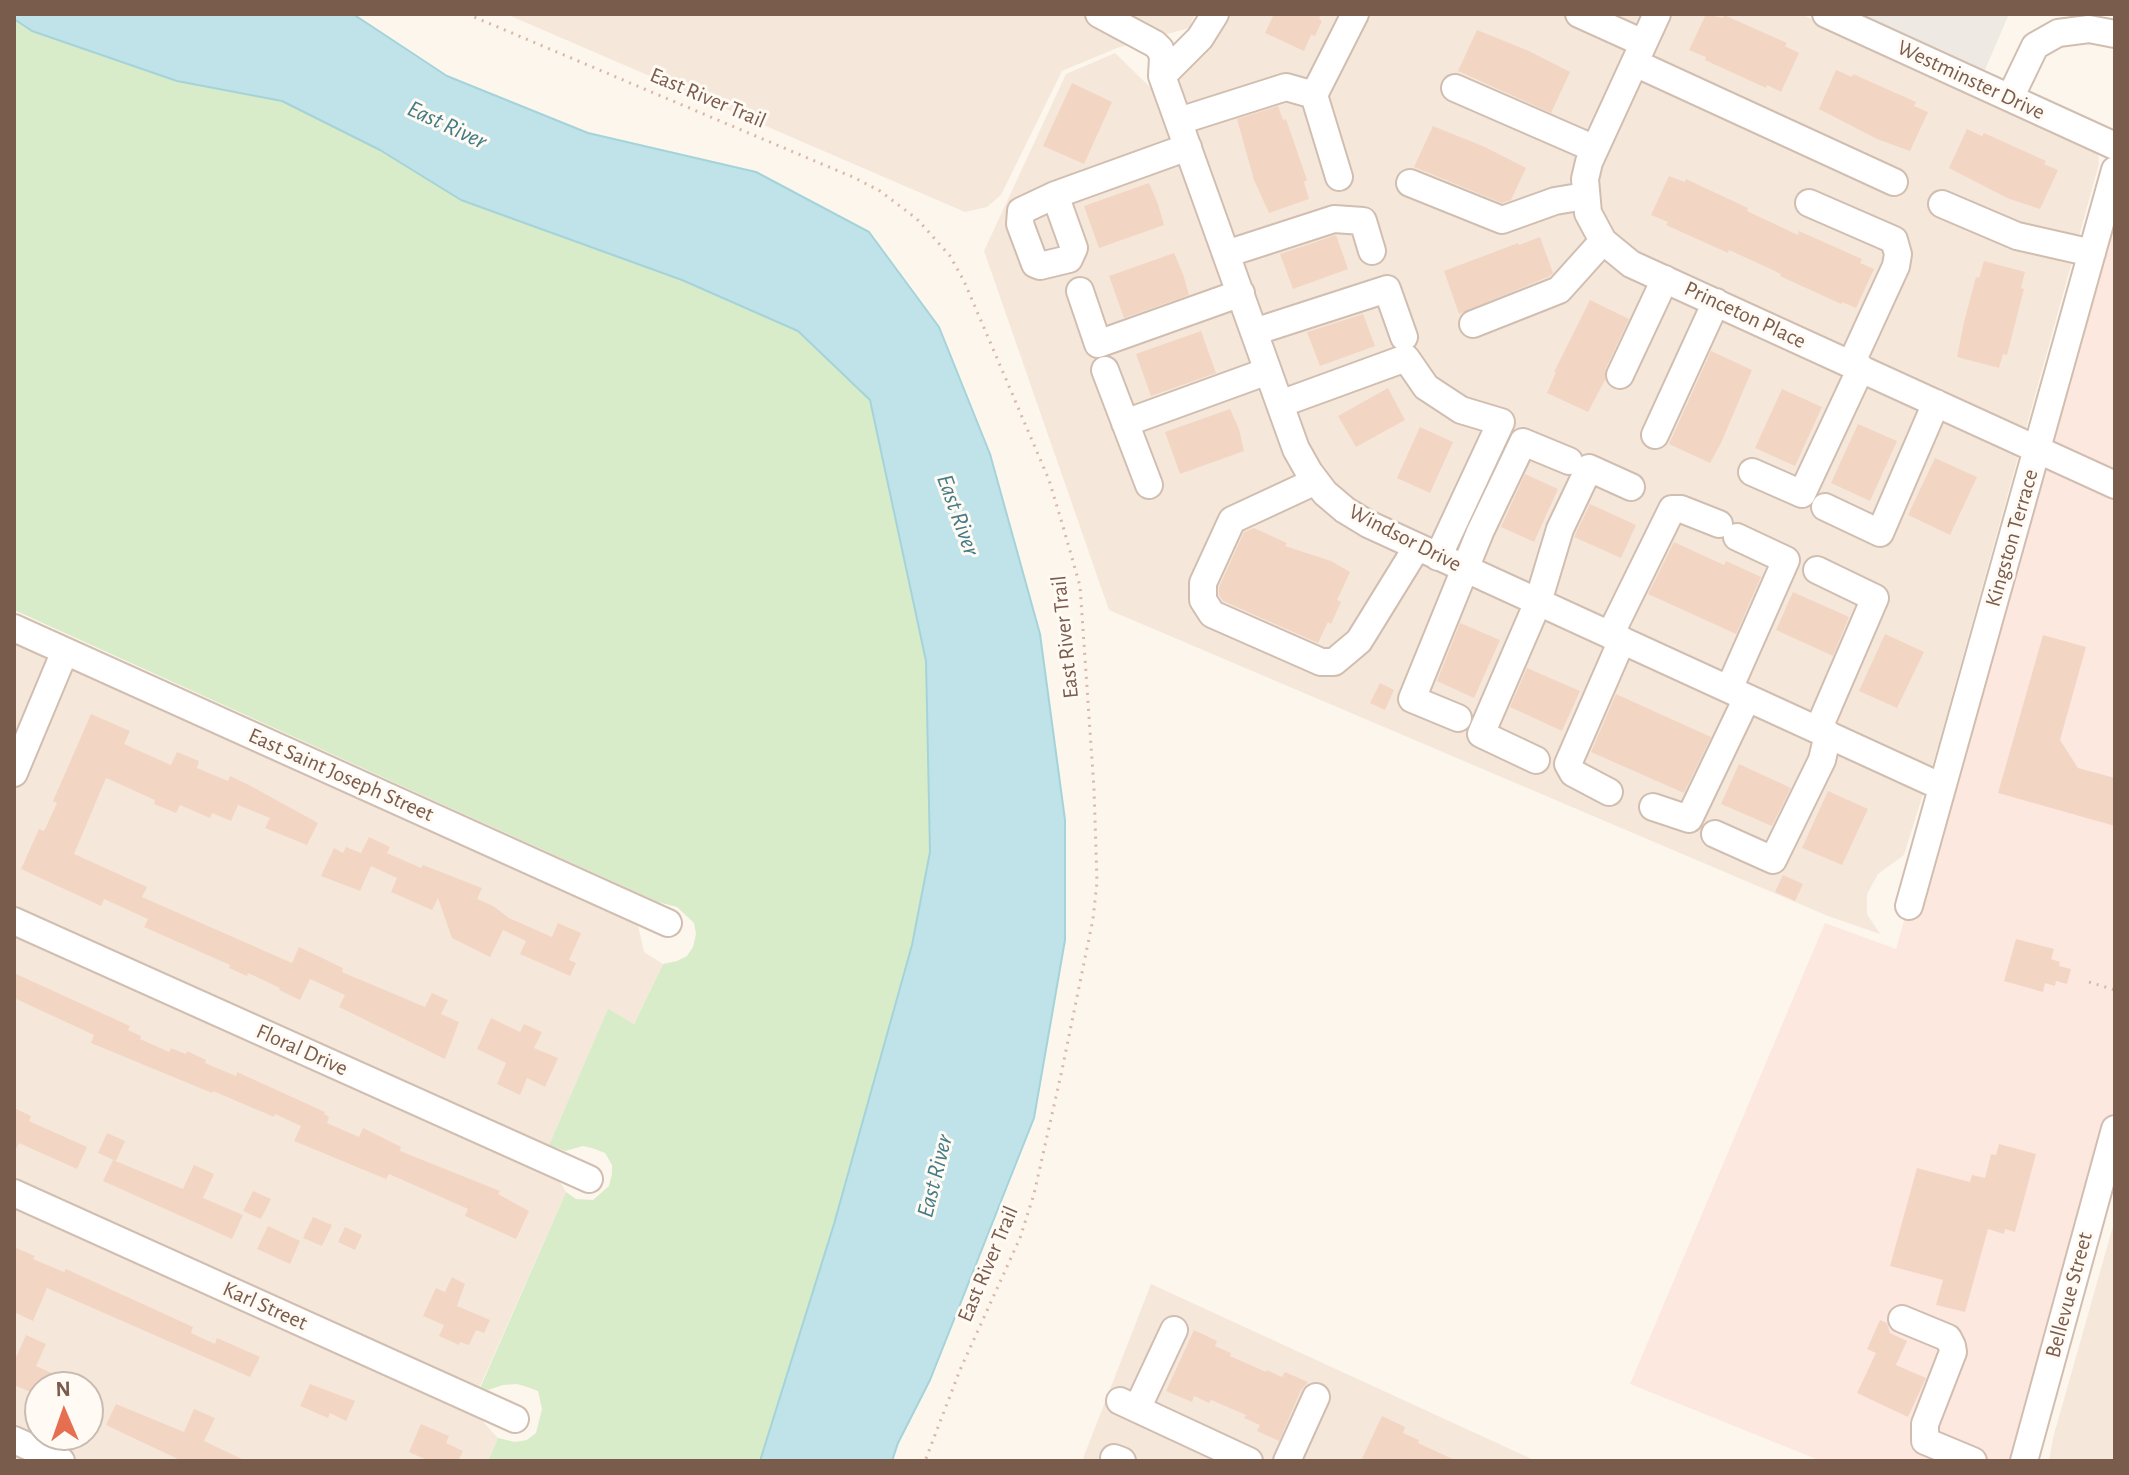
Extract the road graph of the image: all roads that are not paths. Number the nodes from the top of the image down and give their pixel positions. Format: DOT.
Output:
graph roads {
  1 [pos="1099,14"];
  2 [pos="1215,14"];
  3 [pos="1355,14"];
  4 [pos="1579,14"];
  5 [pos="1657,14"];
  6 [pos="1826,14"];
  7 [pos="2115,34"];
  8 [pos="1639,53"];
  9 [pos="1162,76"];
  10 [pos="1455,88"];
  11 [pos="1314,95"];
  12 [pos="2010,98"];
  13 [pos="1179,121"];
  14 [pos="2115,146"];
  15 [pos="1188,147"];
  16 [pos="1595,149"];
  17 [pos="2115,170"];
  18 [pos="1339,177"];
  19 [pos="1894,182"];
  20 [pos="1410,183"];
  21 [pos="1055,195"];
  22 [pos="1585,196"];
  23 [pos="1809,203"];
  24 [pos="1942,204"];
  25 [pos="1603,241"];
  26 [pos="1372,251"];
  27 [pos="2092,253"];
  28 [pos="1226,254"];
  29 [pos="1665,279"];
  30 [pos="1080,291"];
  31 [pos="1241,293"];
  32 [pos="1716,302"];
  33 [pos="1473,324"];
  34 [pos="1254,332"];
  35 [pos="1404,337"];
  36 [pos="1856,366"];
  37 [pos="1105,370"];
  38 [pos="1268,371"];
  39 [pos="1620,375"];
  40 [pos="1936,403"];
  41 [pos="1280,404"];
  42 [pos="1125,423"];
  43 [pos="1655,435"];
  44 [pos="2037,449"];
  45 [pos="1569,461"];
  46 [pos="1752,472"];
  47 [pos="1316,481"];
  48 [pos="1149,485"];
  49 [pos="2115,485"];
  50 [pos="1631,487"];
  51 [pos="1825,507"];
  52 [pos="1428,552"];
  53 [pos="1467,569"];
  54 [pos="1817,570"];
  55 [pos="1538,602"];
  56 [pos="14,628"];
  57 [pos="1616,638"];
  58 [pos="65,651"];
  59 [pos="1738,694"];
  60 [pos="1458,718"];
  61 [pos="1823,732"];
  62 [pos="1536,760"];
  63 [pos="14,773"];
  64 [pos="1942,787"];
  65 [pos="1609,792"];
  66 [pos="1653,807"];
  67 [pos="1715,834"];
  68 [pos="1909,906"];
  69 [pos="14,921"];
  70 [pos="668,923"];
  71 [pos="2115,1129"];
  72 [pos="589,1179"];
  73 [pos="14,1193"];
  74 [pos="1902,1319"];
  75 [pos="1174,1330"];
  76 [pos="1316,1397"];
  77 [pos="515,1419"];
  78 [pos="14,1440"];
  79 [pos="1210,1452"];
  80 [pos="61,1461"];
  81 [pos="1249,1461"];
  82 [pos="1287,1461"];
  83 [pos="1973,1461"];
  84 [pos="2024,1461"];
  1 -- 9 [label="street, Windsor Drive"];
  2 -- 9 [label="street"];
  3 -- 11 [label="street"];
  4 -- 8 [label="street"];
  5 -- 8 [label="street"];
  6 -- 12 [label="street, Westminster Drive"];
  7 -- 12 [label="street"];
  8 -- 16 [label="street"];
  8 -- 19 [label="street"];
  9 -- 13 [label="street, Windsor Drive"];
  10 -- 16 [label="street"];
  11 -- 13 [label="street"];
  11 -- 18 [label="street"];
  12 -- 14 [label="street, Westminster Drive"];
  13 -- 15 [label="street, Windsor Drive"];
  15 -- 21 [label="street"];
  15 -- 28 [label="street, Windsor Drive"];
  16 -- 22 [label="street"];
  17 -- 27 [label="street, Kingston Terrace"];
  20 -- 22 [label="street"];
  22 -- 25 [label="street, Princeton Place"];
  23 -- 36 [label="street"];
  24 -- 27 [label="street"];
  25 -- 29 [label="street, Princeton Place"];
  25 -- 33 [label="street"];
  26 -- 28 [label="street"];
  27 -- 44 [label="street, Kingston Terrace"];
  28 -- 31 [label="street, Windsor Drive"];
  29 -- 32 [label="street, Princeton Place"];
  29 -- 39 [label="street"];
  30 -- 31 [label="street"];
  31 -- 34 [label="street, Windsor Drive"];
  32 -- 36 [label="street, Princeton Place"];
  32 -- 43 [label="street"];
  34 -- 35 [label="street"];
  34 -- 38 [label="street, Windsor Drive"];
  36 -- 40 [label="street, Princeton Place"];
  36 -- 46 [label="street"];
  37 -- 42 [label="street"];
  38 -- 41 [label="street, Windsor Drive"];
  38 -- 42 [label="street"];
  40 -- 44 [label="street, Princeton Place"];
  40 -- 51 [label="street"];
  41 -- 47 [label="street, Windsor Drive"];
  41 -- 52 [label="street"];
  42 -- 48 [label="street"];
  44 -- 49 [label="street, Princeton Place"];
  44 -- 64 [label="street, Kingston Terrace"];
  45 -- 53 [label="street"];
  47 -- 52 [label="street, Windsor Drive"];
  47 -- 52 [label="street"];
  50 -- 55 [label="street"];
  52 -- 53 [label="street, Windsor Drive"];
  53 -- 55 [label="street, Windsor Drive"];
  53 -- 60 [label="street"];
  54 -- 61 [label="street"];
  55 -- 57 [label="street, Windsor Drive"];
  55 -- 62 [label="street"];
  56 -- 58 [label="street, East Saint Joseph Street"];
  57 -- 59 [label="street, Windsor Drive"];
  57 -- 59 [label="street"];
  57 -- 65 [label="street"];
  58 -- 63 [label="street"];
  58 -- 70 [label="street, East Saint Joseph Street"];
  59 -- 61 [label="street, Windsor Drive"];
  59 -- 66 [label="street"];
  61 -- 64 [label="street, Windsor Drive"];
  61 -- 67 [label="street"];
  64 -- 68 [label="street, Kingston Terrace"];
  69 -- 72 [label="street, Floral Drive"];
  71 -- 84 [label="street, Bellevue Street"];
  73 -- 77 [label="street, Karl Street"];
  74 -- 83 [label="street"];
  75 -- 79 [label="street"];
  76 -- 82 [label="street"];
  78 -- 80 [label="street"];
  79 -- 81 [label="street"];
}
